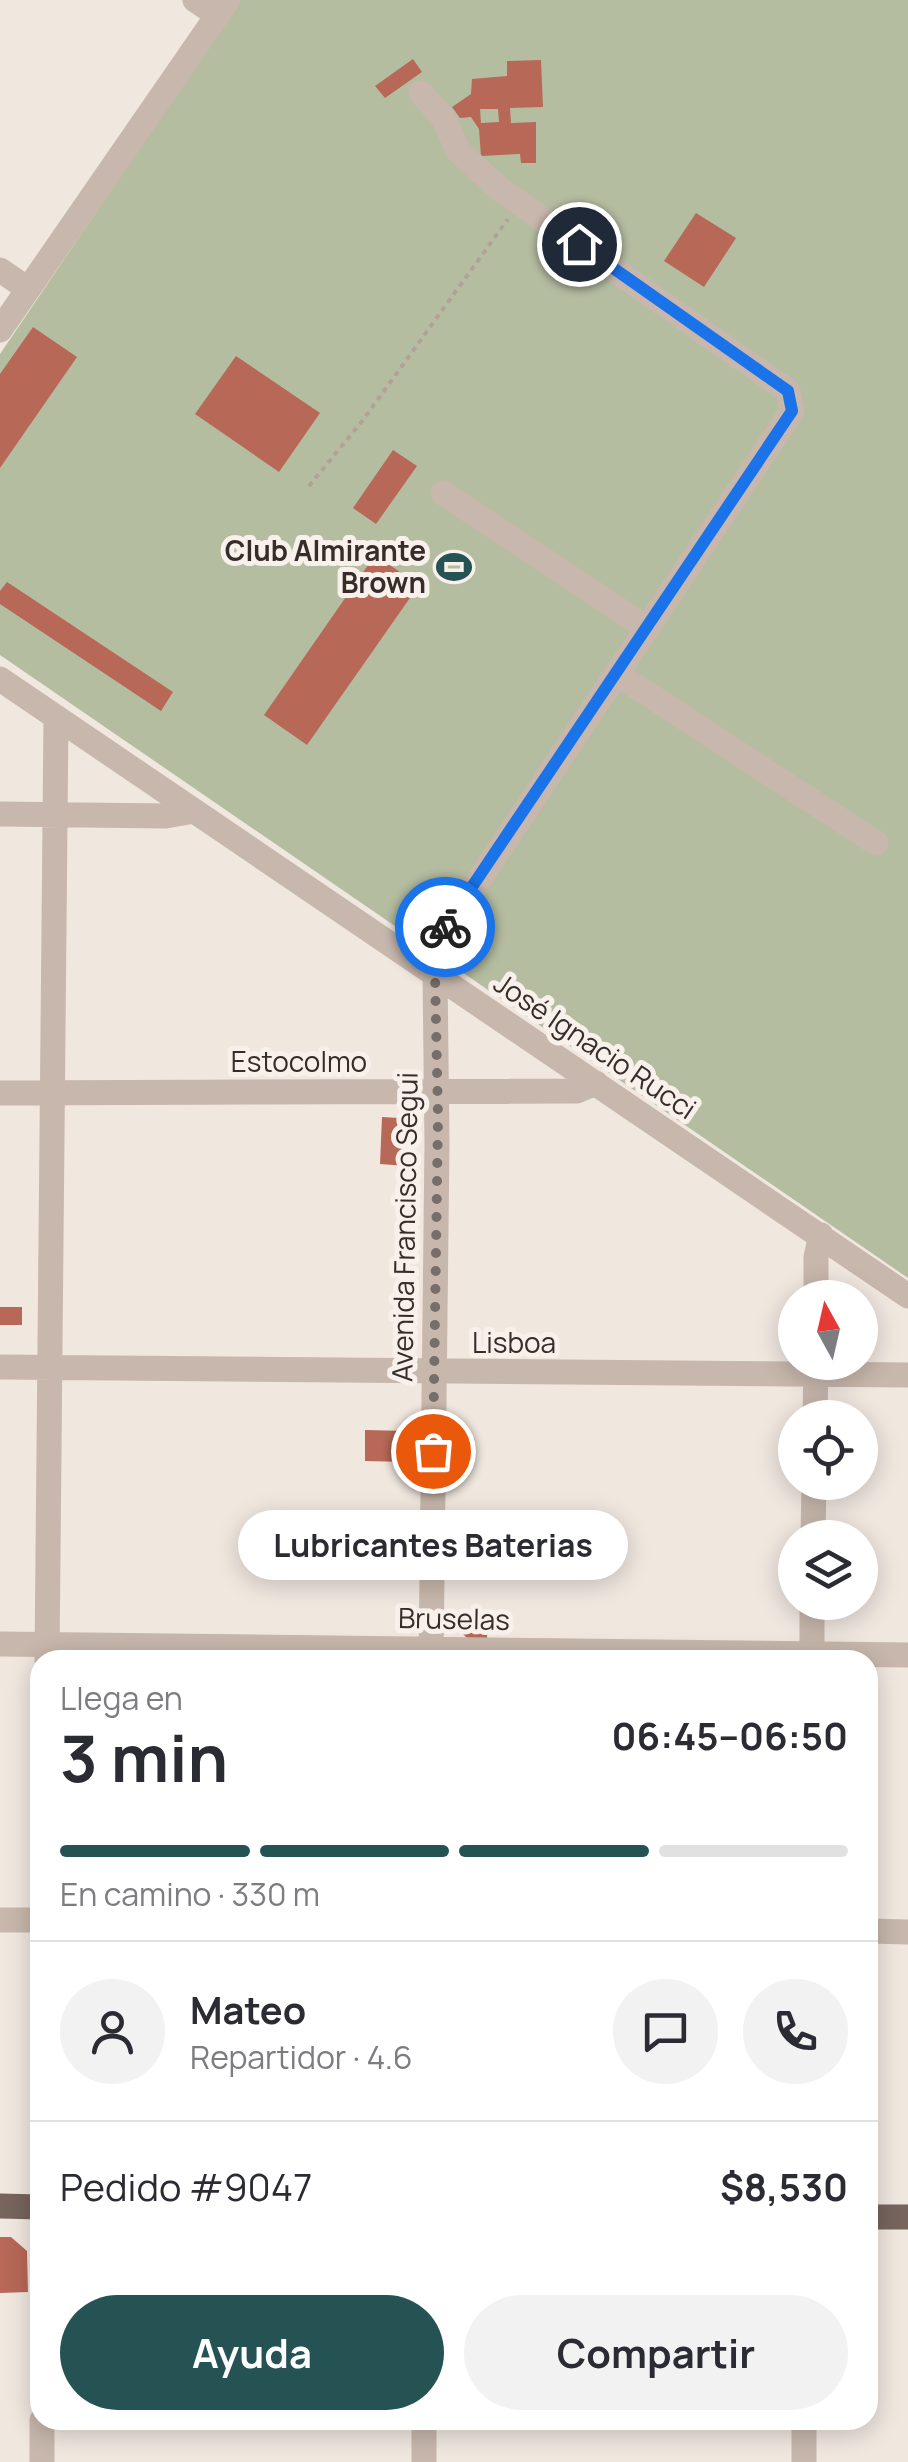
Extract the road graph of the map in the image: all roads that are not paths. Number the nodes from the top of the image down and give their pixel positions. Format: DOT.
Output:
graph roads {
  1 [pos="195,0"];
  2 [pos="222,8"];
  3 [pos="421,92"];
  4 [pos="0,270"];
  5 [pos="28,289"];
  6 [pos="0,330"];
  7 [pos="443,493"];
  8 [pos="648,629"];
  9 [pos="617,674"];
  10 [pos="0,679"];
  11 [pos="56,717"];
  12 [pos="194,810"];
  13 [pos="0,814"];
  14 [pos="55,815"];
  15 [pos="876,843"];
  16 [pos="435,974"];
  17 [pos="596,1083"];
  18 [pos="438,1092"];
  19 [pos="0,1093"];
  20 [pos="54,1093"];
  21 [pos="821,1235"];
  22 [pos="816,1280"];
  23 [pos="908,1296"];
  24 [pos="0,1367"];
  25 [pos="50,1368"];
  26 [pos="778,1369"];
  27 [pos="434,1372"];
  28 [pos="878,1373"];
  29 [pos="908,1375"];
  30 [pos="812,1620"];
  31 [pos="0,1644"];
  32 [pos="35,1650"];
  33 [pos="47,1650"];
  34 [pos="431,1650"];
  35 [pos="812,1650"];
  36 [pos="908,1654"];
  37 [pos="878,1655"];
  38 [pos="0,1920"];
  39 [pos="30,1920"];
  40 [pos="878,1931"];
  41 [pos="908,1932"];
  42 [pos="0,2206"];
  43 [pos="30,2206"];
  44 [pos="878,2217"];
  45 [pos="908,2217"];
  46 [pos="42,2430"];
  47 [pos="424,2430"];
  48 [pos="804,2430"];
  49 [pos="42,2462"];
  50 [pos="424,2462"];
  51 [pos="804,2462"];
  1 -- 2 [label="street"];
  2 -- 5 [label="street"];
  3 -- 8 [label="street, Avenida Francisco Segui"];
  4 -- 5 [label="street"];
  5 -- 6 [label="street"];
  7 -- 8 [label="street"];
  8 -- 9 [label="street, Avenida Francisco Segui"];
  9 -- 15 [label="street"];
  9 -- 16 [label="street, Avenida Francisco Segui"];
  10 -- 11 [label="street, José Ignacio Rucci"];
  11 -- 12 [label="street, José Ignacio Rucci"];
  11 -- 14 [label="street"];
  12 -- 14 [label="street"];
  12 -- 16 [label="street, José Ignacio Rucci"];
  13 -- 14 [label="street"];
  14 -- 20 [label="street"];
  16 -- 17 [label="street, José Ignacio Rucci"];
  16 -- 18 [label="street, Avenida Francisco Segui"];
  17 -- 18 [label="street, Estocolmo"];
  17 -- 21 [label="street, José Ignacio Rucci"];
  18 -- 20 [label="street, Estocolmo"];
  18 -- 27 [label="street, Avenida Francisco Segui"];
  19 -- 20 [label="street, Estocolmo"];
  20 -- 25 [label="street"];
  21 -- 22 [label="street"];
  21 -- 23 [label="street, José Ignacio Rucci"];
  24 -- 25 [label="street, Lisboa"];
  25 -- 27 [label="street, Lisboa"];
  25 -- 33 [label="street"];
  26 -- 27 [label="street, Lisboa"];
  27 -- 34 [label="street, Avenida Francisco Segui"];
  28 -- 29 [label="street, Lisboa"];
  30 -- 35 [label="street"];
  31 -- 32 [label="street, Bruselas"];
  36 -- 37 [label="street, Bruselas"];
  38 -- 39 [label="street"];
  40 -- 41 [label="street"];
  42 -- 43 [label="main road"];
  44 -- 45 [label="main road"];
  46 -- 49 [label="street"];
  47 -- 50 [label="street"];
  48 -- 51 [label="street"];
}
